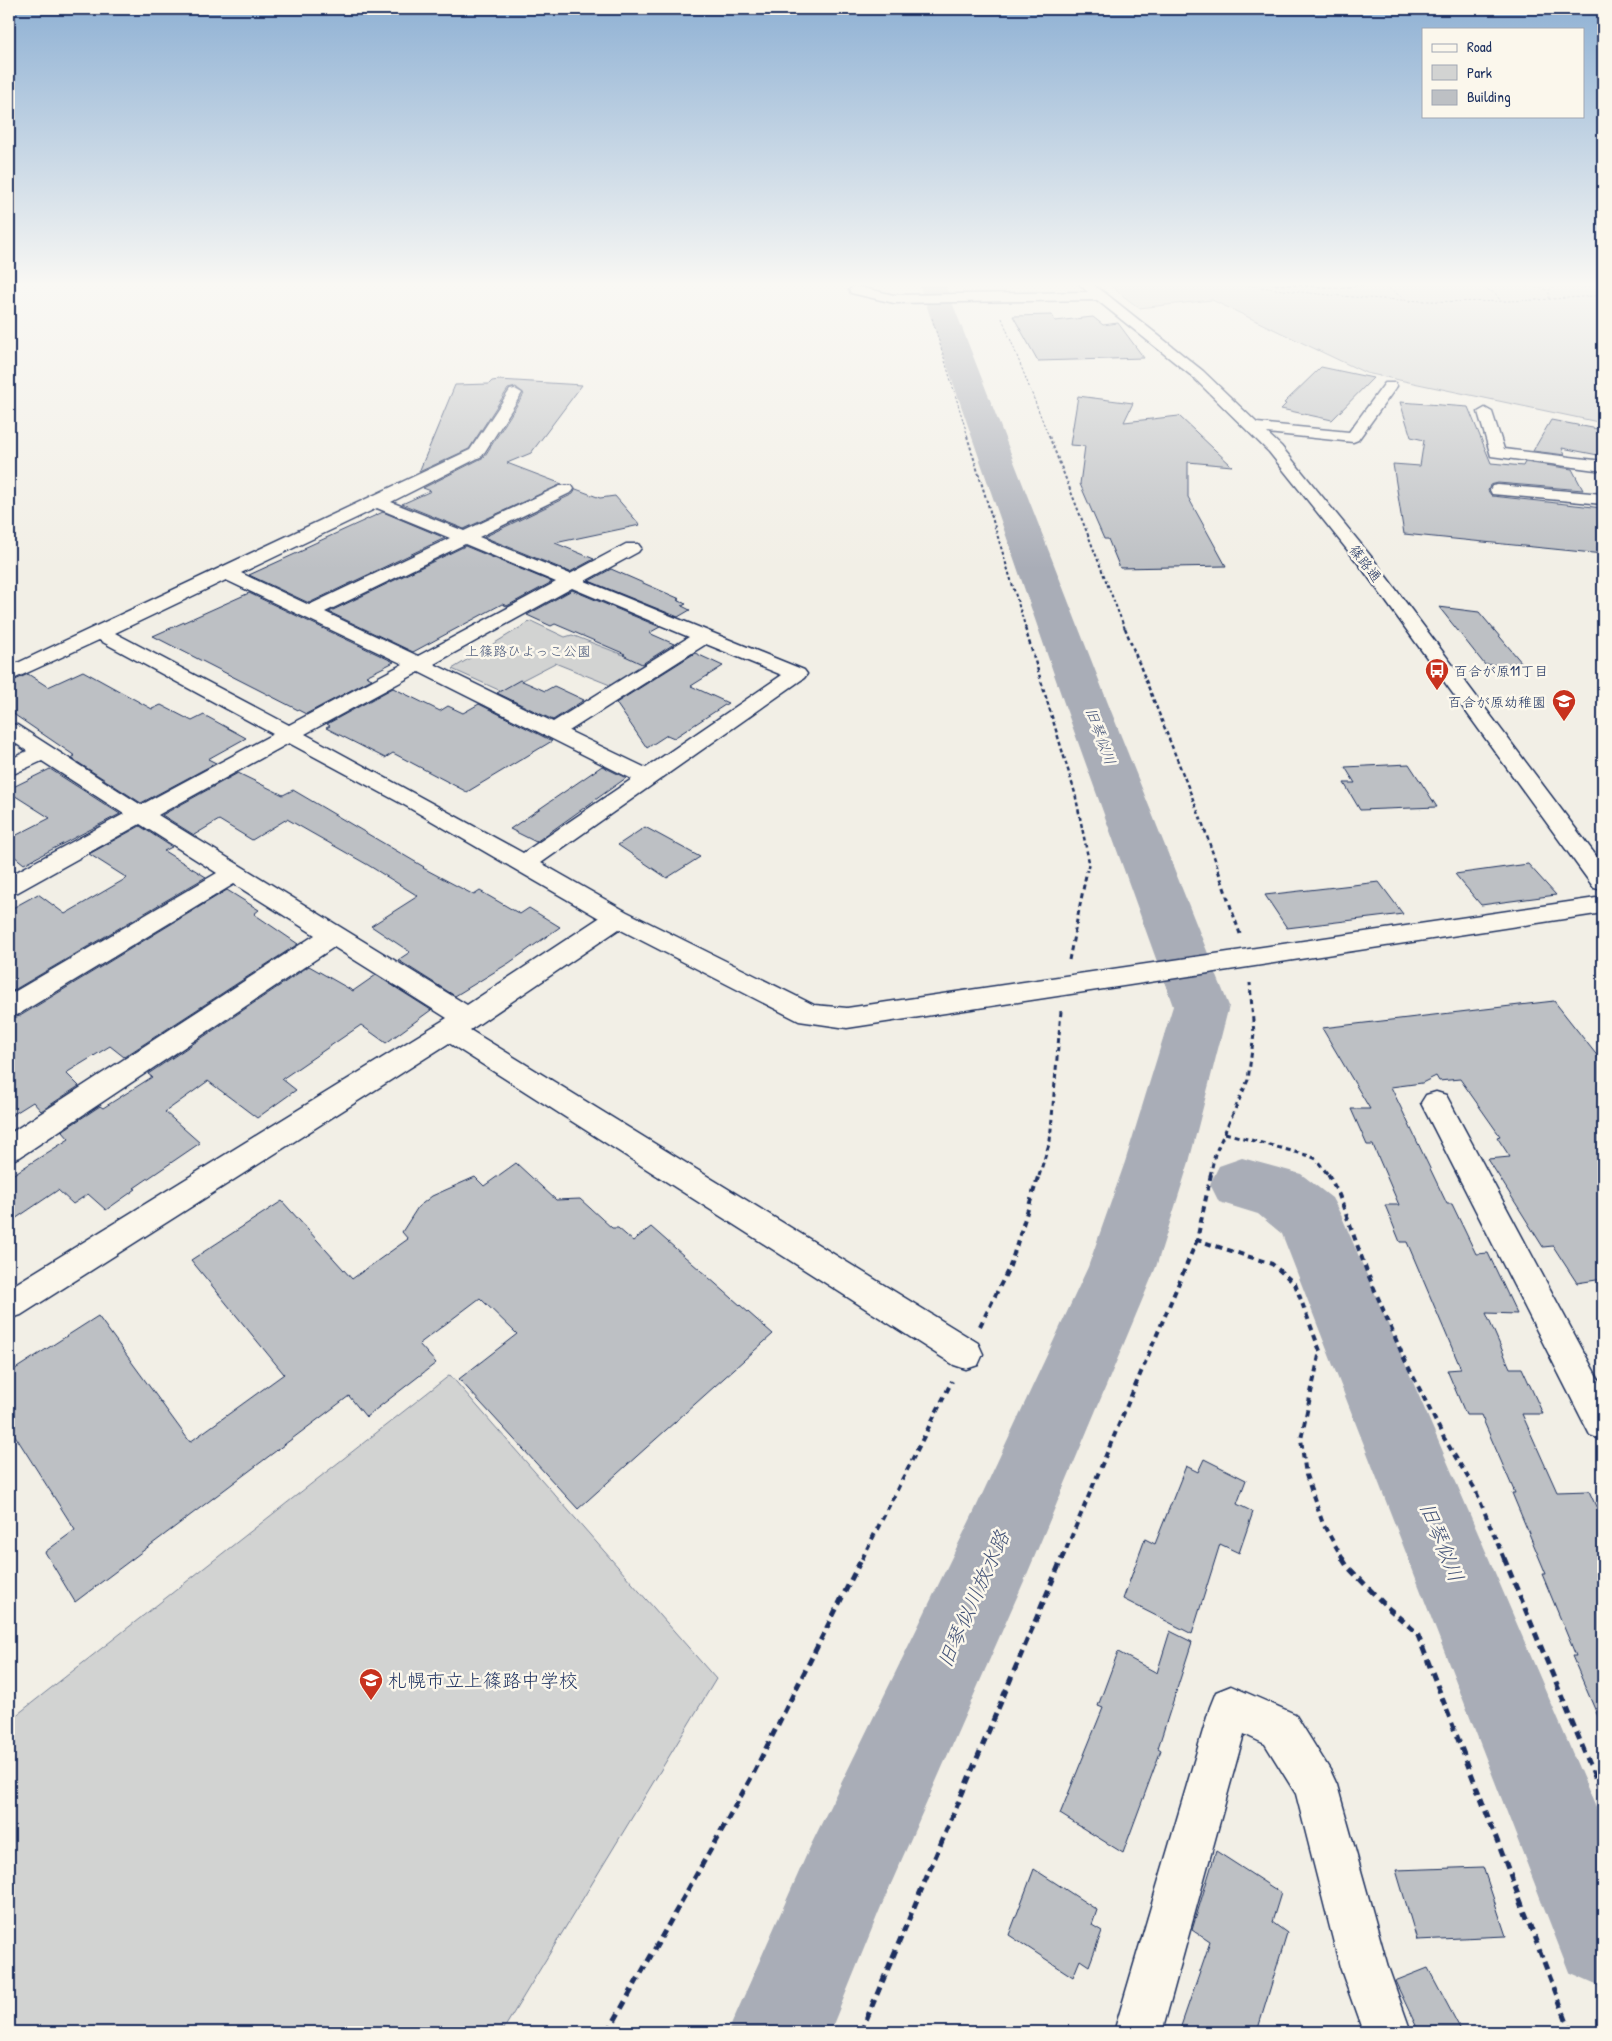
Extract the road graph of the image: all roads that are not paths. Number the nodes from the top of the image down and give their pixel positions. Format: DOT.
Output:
graph roads {
  1 [pos="1203,379"];
  2 [pos="1390,386"];
  3 [pos="515,392"];
  4 [pos="1486,412"];
  5 [pos="1253,427"];
  6 [pos="1596,465"];
  7 [pos="566,489"];
  8 [pos="1498,490"];
  9 [pos="1603,498"];
  10 [pos="377,502"];
  11 [pos="466,538"];
  12 [pos="632,548"];
  13 [pos="226,574"];
  14 [pos="572,580"];
  15 [pos="310,612"];
  16 [pos="101,633"];
  17 [pos="704,636"];
  18 [pos="419,664"];
  19 [pos="9,675"];
  20 [pos="9,730"];
  21 [pos="554,731"];
  22 [pos="289,734"];
  23 [pos="43,752"];
  24 [pos="9,768"];
  25 [pos="648,778"];
  26 [pos="140,814"];
  27 [pos="524,864"];
  28 [pos="234,873"];
  29 [pos="1603,882"];
  30 [pos="9,886"];
  31 [pos="1603,905"];
  32 [pos="618,918"];
  33 [pos="334,935"];
  34 [pos="9,1007"];
  35 [pos="458,1024"];
  36 [pos="1436,1104"];
  37 [pos="9,1148"];
  38 [pos="9,1305"];
  39 [pos="966,1354"];
  40 [pos="1603,1423"];
  41 [pos="1138,2032"];
  42 [pos="1387,2032"];
  1 -- 5 [label="street, 篠路通"];
  2 -- 5 [label="street"];
  3 -- 10 [label="street"];
  4 -- 6 [label="street"];
  5 -- 29 [label="street, 篠路通"];
  6 -- 9 [label="street"];
  7 -- 11 [label="street"];
  8 -- 9 [label="street"];
  10 -- 11 [label="street"];
  10 -- 13 [label="street"];
  11 -- 14 [label="street"];
  11 -- 15 [label="street"];
  12 -- 14 [label="street"];
  13 -- 15 [label="street"];
  13 -- 16 [label="street"];
  14 -- 17 [label="street"];
  14 -- 18 [label="street"];
  15 -- 18 [label="street"];
  16 -- 19 [label="street"];
  16 -- 22 [label="street"];
  17 -- 21 [label="street"];
  17 -- 25 [label="street"];
  18 -- 21 [label="street"];
  18 -- 22 [label="street"];
  20 -- 23 [label="street"];
  21 -- 25 [label="street"];
  22 -- 26 [label="street"];
  22 -- 27 [label="street"];
  23 -- 24 [label="street"];
  23 -- 26 [label="street"];
  25 -- 27 [label="street"];
  26 -- 28 [label="street"];
  26 -- 30 [label="street"];
  27 -- 32 [label="street"];
  28 -- 33 [label="street"];
  28 -- 34 [label="street"];
  31 -- 32 [label="street"];
  32 -- 35 [label="street"];
  33 -- 35 [label="street"];
  33 -- 37 [label="street"];
  35 -- 38 [label="street"];
  35 -- 39 [label="street"];
  36 -- 40 [label="street"];
  41 -- 42 [label="street"];
}
